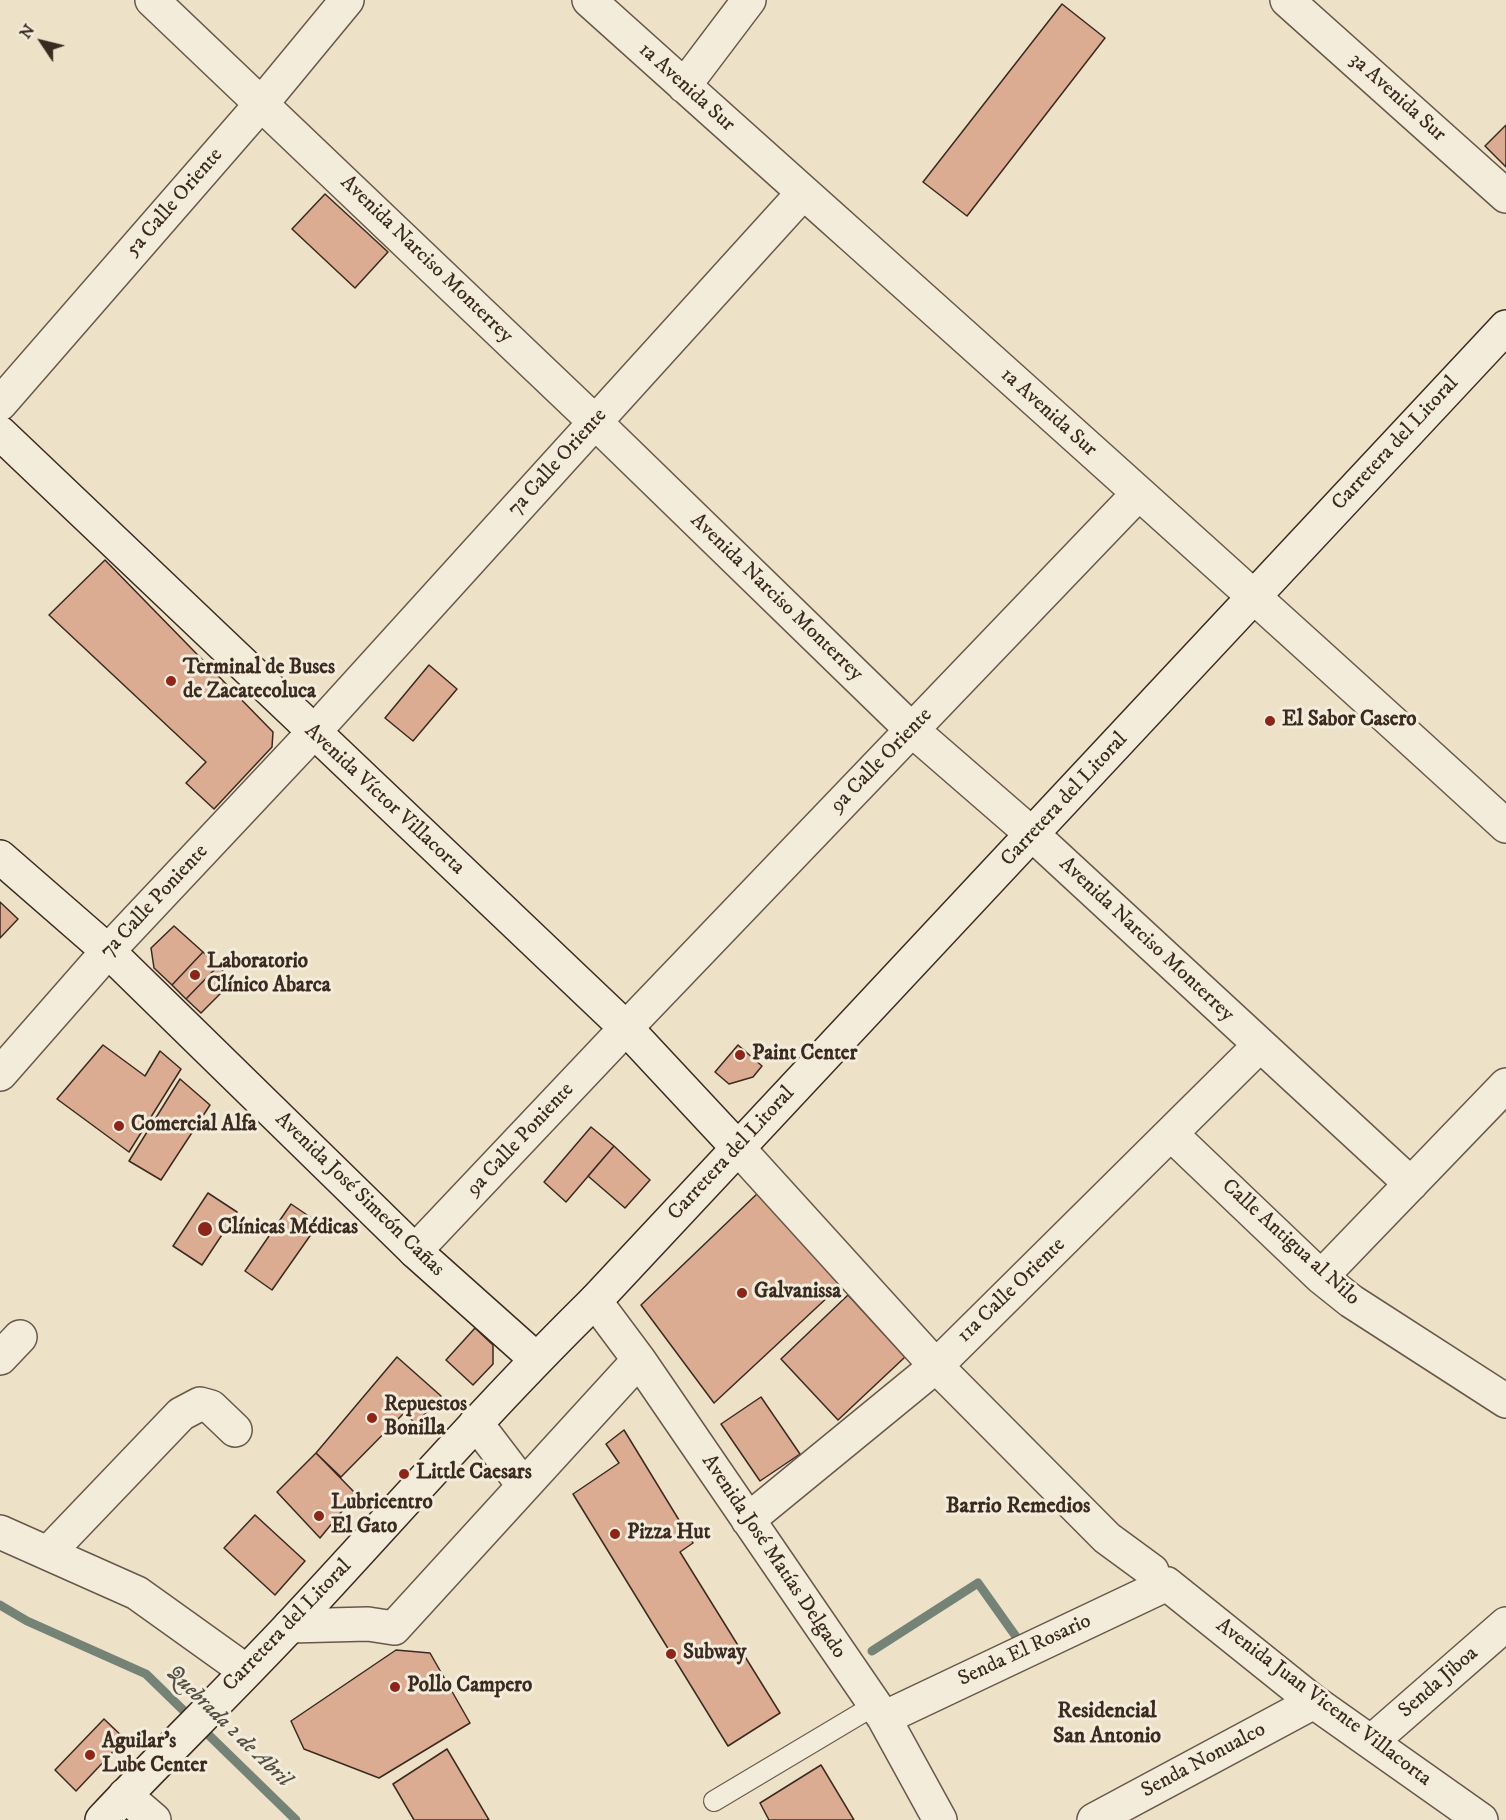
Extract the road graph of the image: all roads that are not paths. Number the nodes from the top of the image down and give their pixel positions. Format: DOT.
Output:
graph roads {
  1 [pos="152,0"];
  2 [pos="347,0"];
  3 [pos="589,0"];
  4 [pos="749,0"];
  5 [pos="1287,0"];
  6 [pos="684,86"];
  7 [pos="262,103"];
  8 [pos="803,193"];
  9 [pos="1506,196"];
  10 [pos="1506,327"];
  11 [pos="0,404"];
  12 [pos="595,422"];
  13 [pos="0,434"];
  14 [pos="1138,494"];
  15 [pos="1254,595"];
  16 [pos="912,730"];
  17 [pos="313,733"];
  18 [pos="1506,825"];
  19 [pos="1033,835"];
  20 [pos="0,857"];
  21 [pos="108,951"];
  22 [pos="626,1028"];
  23 [pos="1260,1045"];
  24 [pos="0,1074"];
  25 [pos="1506,1085"];
  26 [pos="1172,1134"];
  27 [pos="737,1147"];
  28 [pos="1411,1184"];
  29 [pos="416,1251"];
  30 [pos="1321,1276"];
  31 [pos="595,1301"];
  32 [pos="536,1359"];
  33 [pos="639,1360"];
  34 [pos="936,1366"];
  35 [pos="1506,1401"];
  36 [pos="476,1423"];
  37 [pos="235,1430"];
  38 [pos="524,1486"];
  39 [pos="748,1520"];
  40 [pos="0,1532"];
  41 [pos="48,1553"];
  42 [pos="1160,1577"];
  43 [pos="1506,1624"];
  44 [pos="290,1626"];
  45 [pos="246,1671"];
  46 [pos="1314,1702"];
  47 [pos="880,1712"];
  48 [pos="1371,1742"];
  49 [pos="125,1795"];
  50 [pos="714,1801"];
  51 [pos="102,1820"];
  52 [pos="154,1820"];
  53 [pos="940,1820"];
  54 [pos="1094,1820"];
  55 [pos="1481,1820"];
  1 -- 7 [label="street, Avenida Narciso Monterrey"];
  2 -- 7 [label="street, 5a Calle Oriente"];
  3 -- 6 [label="street, 1a Avenida Sur"];
  4 -- 6 [label="street"];
  5 -- 9 [label="street, 3a Avenida Sur"];
  6 -- 8 [label="street, 1a Avenida Sur"];
  7 -- 11 [label="street, 5a Calle Oriente"];
  7 -- 12 [label="street, Avenida Narciso Monterrey"];
  8 -- 12 [label="street, 7a Calle Oriente"];
  8 -- 14 [label="street, 1a Avenida Sur"];
  10 -- 15 [label="street, Carretera del Litoral"];
  12 -- 16 [label="street, Avenida Narciso Monterrey"];
  12 -- 17 [label="street, 7a Calle Oriente"];
  13 -- 17 [label="street, Avenida Víctor Villacorta"];
  14 -- 15 [label="street, 1a Avenida Sur"];
  14 -- 16 [label="street, 9a Calle Oriente"];
  15 -- 18 [label="street, 1a Avenida Sur"];
  15 -- 19 [label="street, Carretera del Litoral"];
  16 -- 19 [label="street, Avenida Narciso Monterrey"];
  16 -- 22 [label="street, 9a Calle Oriente"];
  17 -- 21 [label="street, 7a Calle Poniente"];
  17 -- 22 [label="street, Avenida Víctor Villacorta"];
  19 -- 23 [label="street, Avenida Narciso Monterrey"];
  19 -- 27 [label="street, Carretera del Litoral"];
  20 -- 21 [label="street, Avenida José Simeón Cañas"];
  21 -- 24 [label="street, 7a Calle Poniente"];
  21 -- 29 [label="street, Avenida José Simeón Cañas"];
  22 -- 27 [label="street, Avenida Víctor Villacorta"];
  22 -- 29 [label="street, 9a Calle Poniente"];
  23 -- 26 [label="street, 11a Calle Oriente"];
  23 -- 28 [label="street, Avenida Narciso Monterrey"];
  25 -- 28 [label="street"];
  26 -- 30 [label="street, Calle Antigua al Nilo"];
  26 -- 34 [label="street, 11a Calle Oriente"];
  27 -- 31 [label="street, Carretera del Litoral"];
  27 -- 34 [label="street, Avenida Juan Vicente Villacorta"];
  28 -- 30 [label="street"];
  29 -- 32 [label="street, Avenida José Simeón Cañas"];
  30 -- 35 [label="street, Calle Antigua al Nilo"];
  31 -- 32 [label="street, Carretera del Litoral"];
  31 -- 33 [label="street, Avenida José Matías Delgado"];
  32 -- 36 [label="street, Carretera del Litoral"];
  33 -- 38 [label="street"];
  33 -- 39 [label="street, Avenida José Matías Delgado"];
  34 -- 39 [label="street, 11a Calle Oriente"];
  34 -- 42 [label="street, Avenida Juan Vicente Villacorta"];
  36 -- 38 [label="street"];
  36 -- 44 [label="street, Carretera del Litoral"];
  37 -- 41 [label="street"];
  38 -- 44 [label="street"];
  39 -- 47 [label="street, Avenida José Matías Delgado"];
  40 -- 41 [label="street"];
  41 -- 45 [label="street"];
  42 -- 46 [label="street, Avenida Juan Vicente Villacorta"];
  42 -- 47 [label="street, Senda El Rosario"];
  43 -- 48 [label="street, Senda Jiboa"];
  44 -- 45 [label="street, Carretera del Litoral"];
  45 -- 49 [label="street, Carretera del Litoral"];
  46 -- 48 [label="street, Avenida Juan Vicente Villacorta"];
  46 -- 54 [label="street, Senda Nonualco"];
  47 -- 50 [label="lane"];
  47 -- 53 [label="street, Avenida José Matías Delgado"];
  48 -- 55 [label="street, Avenida Juan Vicente Villacorta"];
  49 -- 51 [label="street, Carretera del Litoral"];
  49 -- 52 [label="street"];
}
